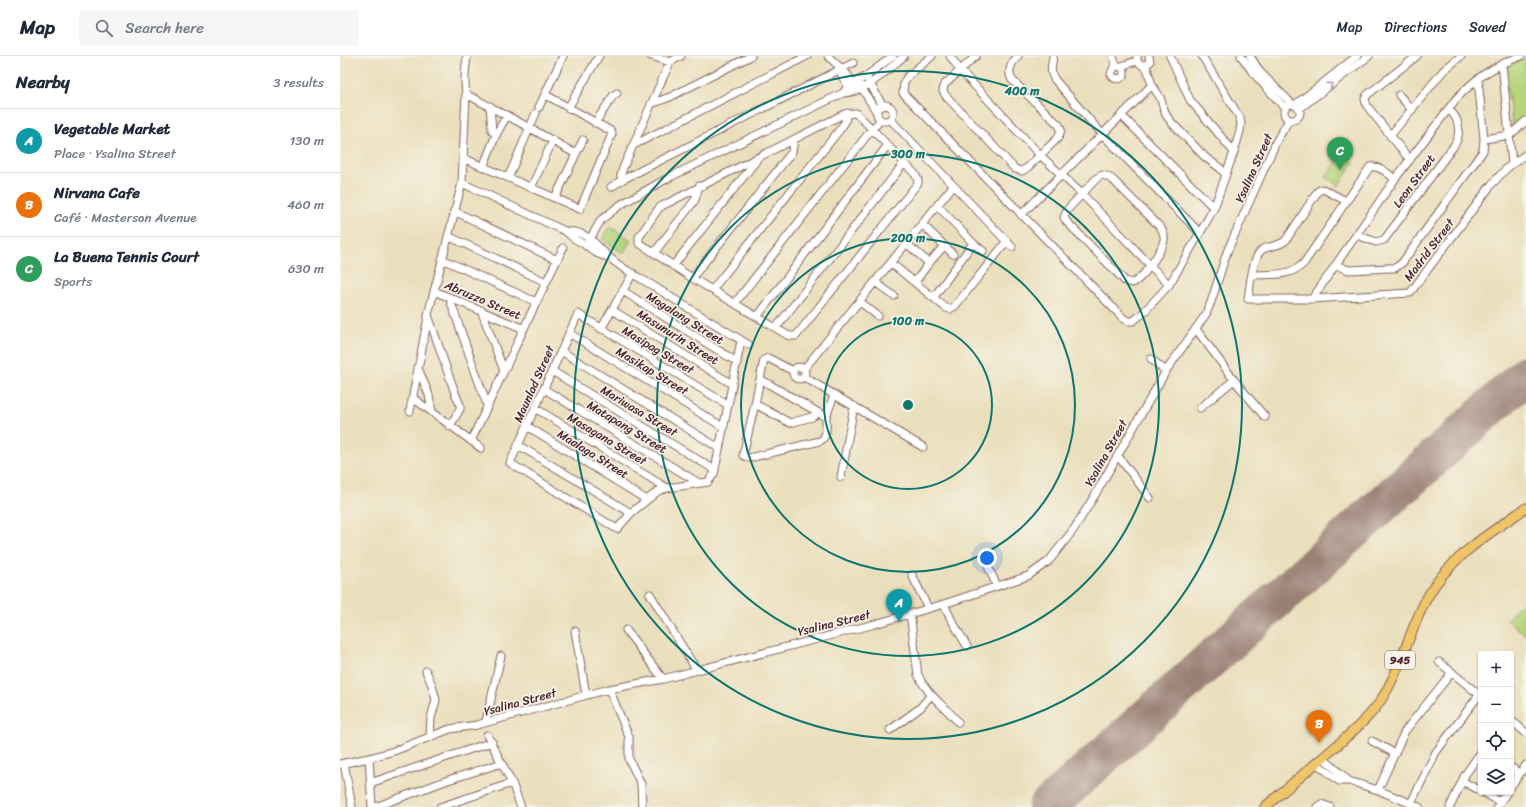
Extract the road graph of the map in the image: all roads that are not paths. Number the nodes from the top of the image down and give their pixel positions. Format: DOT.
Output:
graph roads {
  1 [pos="467,56"];
  2 [pos="563,56"];
  3 [pos="599,56"];
  4 [pos="651,56"];
  5 [pos="681,56"];
  6 [pos="751,56"];
  7 [pos="807,56"];
  8 [pos="828,56"];
  9 [pos="893,56"];
  10 [pos="904,56"];
  11 [pos="932,56"];
  12 [pos="950,56"];
  13 [pos="976,56"];
  14 [pos="1053,56"];
  15 [pos="1113,56"];
  16 [pos="1150,56"];
  17 [pos="1170,56"];
  18 [pos="1202,56"];
  19 [pos="1241,56"];
  20 [pos="1250,56"];
  21 [pos="1357,56"];
  22 [pos="1369,56"];
  23 [pos="1417,56"];
  24 [pos="1461,56"];
  25 [pos="1521,56"];
  26 [pos="1014,57"];
  27 [pos="1137,59"];
  28 [pos="670,62"];
  29 [pos="853,62"];
  30 [pos="1502,64"];
  31 [pos="1146,65"];
  32 [pos="841,69"];
  33 [pos="960,70"];
  34 [pos="865,77"];
  35 [pos="1478,78"];
  36 [pos="870,83"];
  37 [pos="1152,85"];
  38 [pos="855,88"];
  39 [pos="617,92"];
  40 [pos="466,94"];
  41 [pos="546,95"];
  42 [pos="1399,95"];
  43 [pos="651,104"];
  44 [pos="490,106"];
  45 [pos="883,106"];
  46 [pos="1295,106"];
  47 [pos="568,108"];
  48 [pos="1285,108"];
  49 [pos="1448,109"];
  50 [pos="1412,110"];
  51 [pos="847,113"];
  52 [pos="507,115"];
  53 [pos="1121,115"];
  54 [pos="879,117"];
  55 [pos="890,119"];
  56 [pos="1289,120"];
  57 [pos="1526,121"];
  58 [pos="595,123"];
  59 [pos="530,128"];
  60 [pos="872,129"];
  61 [pos="1102,134"];
  62 [pos="496,135"];
  63 [pos="1510,135"];
  64 [pos="1390,136"];
  65 [pos="1484,138"];
  66 [pos="553,140"];
  67 [pos="584,140"];
  68 [pos="794,140"];
  69 [pos="634,145"];
  70 [pos="888,146"];
  71 [pos="1234,152"];
  72 [pos="576,154"];
  73 [pos="1526,154"];
  74 [pos="1040,156"];
  75 [pos="463,158"];
  76 [pos="758,158"];
  77 [pos="1410,160"];
  78 [pos="904,163"];
  79 [pos="1512,164"];
  80 [pos="482,167"];
  81 [pos="1060,175"];
  82 [pos="1226,175"];
  83 [pos="508,178"];
  84 [pos="1395,179"];
  85 [pos="622,180"];
  86 [pos="462,183"];
  87 [pos="699,186"];
  88 [pos="953,186"];
  89 [pos="611,187"];
  90 [pos="531,188"];
  91 [pos="1082,194"];
  92 [pos="555,198"];
  93 [pos="1346,201"];
  94 [pos="937,205"];
  95 [pos="1214,208"];
  96 [pos="454,211"];
  97 [pos="1021,215"];
  98 [pos="922,224"];
  99 [pos="1200,233"];
  100 [pos="1357,235"];
  101 [pos="448,236"];
  102 [pos="1007,241"];
  103 [pos="588,242"];
  104 [pos="906,243"];
  105 [pos="972,243"];
  106 [pos="944,246"];
  107 [pos="1012,247"];
  108 [pos="563,248"];
  109 [pos="983,251"];
  110 [pos="654,253"];
  111 [pos="953,254"];
  112 [pos="442,259"];
  113 [pos="557,260"];
  114 [pos="891,262"];
  115 [pos="928,263"];
  116 [pos="1151,265"];
  117 [pos="1337,265"];
  118 [pos="673,266"];
  119 [pos="633,273"];
  120 [pos="1252,275"];
  121 [pos="692,278"];
  122 [pos="546,282"];
  123 [pos="875,282"];
  124 [pos="915,282"];
  125 [pos="1169,285"];
  126 [pos="712,290"];
  127 [pos="434,291"];
  128 [pos="623,291"];
  129 [pos="894,296"];
  130 [pos="449,297"];
  131 [pos="934,297"];
  132 [pos="1312,299"];
  133 [pos="859,301"];
  134 [pos="536,302"];
  135 [pos="735,303"];
  136 [pos="481,310"];
  137 [pos="612,310"];
  138 [pos="578,314"];
  139 [pos="428,315"];
  140 [pos="878,316"];
  141 [pos="757,317"];
  142 [pos="601,328"];
  143 [pos="776,328"];
  144 [pos="524,329"];
  145 [pos="1196,329"];
  146 [pos="569,333"];
  147 [pos="741,341"];
  148 [pos="749,346"];
  149 [pos="561,351"];
  150 [pos="1150,360"];
  151 [pos="736,362"];
  152 [pos="418,368"];
  153 [pos="804,369"];
  154 [pos="504,371"];
  155 [pos="552,371"];
  156 [pos="793,371"];
  157 [pos="1166,372"];
  158 [pos="804,377"];
  159 [pos="760,379"];
  160 [pos="1234,380"];
  161 [pos="732,384"];
  162 [pos="544,389"];
  163 [pos="834,395"];
  164 [pos="413,398"];
  165 [pos="755,404"];
  166 [pos="487,405"];
  167 [pos="728,405"];
  168 [pos="854,406"];
  169 [pos="535,408"];
  170 [pos="1200,408"];
  171 [pos="410,411"];
  172 [pos="432,412"];
  173 [pos="818,413"];
  174 [pos="826,417"];
  175 [pos="1265,417"];
  176 [pos="450,426"];
  177 [pos="527,426"];
  178 [pos="723,427"];
  179 [pos="471,441"];
  180 [pos="518,445"];
  181 [pos="481,448"];
  182 [pos="719,448"];
  183 [pos="922,448"];
  184 [pos="1118,456"];
  185 [pos="714,470"];
  186 [pos="841,477"];
  187 [pos="699,483"];
  188 [pos="667,488"];
  189 [pos="1150,498"];
  190 [pos="647,500"];
  191 [pos="1526,508"];
  192 [pos="631,513"];
  193 [pos="986,556"];
  194 [pos="912,575"];
  195 [pos="997,586"];
  196 [pos="650,594"];
  197 [pos="944,604"];
  198 [pos="928,608"];
  199 [pos="910,613"];
  200 [pos="626,630"];
  201 [pos="574,631"];
  202 [pos="967,646"];
  203 [pos="501,656"];
  204 [pos="1439,662"];
  205 [pos="696,669"];
  206 [pos="426,671"];
  207 [pos="1452,672"];
  208 [pos="663,679"];
  209 [pos="609,689"];
  210 [pos="1478,693"];
  211 [pos="586,695"];
  212 [pos="931,695"];
  213 [pos="1478,698"];
  214 [pos="486,721"];
  215 [pos="958,722"];
  216 [pos="1514,722"];
  217 [pos="890,730"];
  218 [pos="1526,732"];
  219 [pos="487,735"];
  220 [pos="430,736"];
  221 [pos="1372,741"];
  222 [pos="492,742"];
  223 [pos="1394,753"];
  224 [pos="1478,756"];
  225 [pos="369,758"];
  226 [pos="1320,760"];
  227 [pos="502,762"];
  228 [pos="342,764"];
  229 [pos="1526,765"];
  230 [pos="1336,769"];
  231 [pos="1514,770"];
  232 [pos="1519,774"];
  233 [pos="1330,775"];
  234 [pos="1349,781"];
  235 [pos="1462,781"];
  236 [pos="1514,782"];
  237 [pos="370,783"];
  238 [pos="512,783"];
  239 [pos="1378,790"];
  240 [pos="1478,790"];
  241 [pos="1486,795"];
  242 [pos="1505,795"];
  243 [pos="1411,803"];
  244 [pos="1499,804"];
  245 [pos="352,807"];
  246 [pos="374,807"];
  247 [pos="440,807"];
  248 [pos="521,807"];
  249 [pos="642,807"];
  250 [pos="1265,807"];
  251 [pos="1317,807"];
  252 [pos="1330,807"];
  253 [pos="1419,807"];
  254 [pos="1450,807"];
  1 -- 40 [label="street"];
  2 -- 41 [label="street"];
  3 -- 47 [label="street"];
  4 -- 28 [label="street"];
  5 -- 28 [label="street"];
  6 -- 43 [label="street"];
  7 -- 69 [label="street"];
  8 -- 32 [label="street"];
  9 -- 34 [label="street"];
  10 -- 36 [label="street"];
  11 -- 97 [label="street"];
  12 -- 33 [label="street"];
  13 -- 33 [label="street"];
  14 -- 61 [label="street"];
  15 -- 27 [label="street"];
  16 -- 31 [label="street"];
  17 -- 71 [label="street"];
  18 -- 71 [label="street"];
  19 -- 48 [label="street"];
  20 -- 46 [label="street"];
  21 -- 46 [label="street"];
  46 -- 22 [label="street, one-way"];
  23 -- 64 [label="street"];
  24 -- 50 [label="street"];
  25 -- 30 [label="street"];
  26 -- 74 [label="street"];
  27 -- 31 [label="street"];
  28 -- 43 [label="street"];
  29 -- 32 [label="street"];
  30 -- 35 [label="street"];
  30 -- 63 [label="street"];
  31 -- 37 [label="street"];
  32 -- 38 [label="street"];
  32 -- 85 [label="street"];
  33 -- 74 [label="street"];
  33 -- 74 [label="street"];
  34 -- 36 [label="street"];
  34 -- 38 [label="street"];
  35 -- 49 [label="street"];
  35 -- 65 [label="street"];
  36 -- 38 [label="street"];
  36 -- 45 [label="street"];
  37 -- 53 [label="street"];
  37 -- 82 [label="street"];
  38 -- 54 [label="street"];
  38 -- 103 [label="street"];
  39 -- 58 [label="street"];
  40 -- 44 [label="street"];
  40 -- 75 [label="street"];
  41 -- 47 [label="street"];
  41 -- 59 [label="street"];
  42 -- 50 [label="street"];
  43 -- 69 [label="street"];
  44 -- 52 [label="street"];
  44 -- 62 [label="street"];
  45 -- 54 [label="street"];
  45 -- 55 [label="street"];
  46 -- 48 [label="street"];
  46 -- 56 [label="street"];
  47 -- 58 [label="street"];
  48 -- 56 [label="street"];
  49 -- 77 [label="street"];
  49 -- 100 [label="street, Leon Street"];
  50 -- 64 [label="street"];
  51 -- 60 [label="street"];
  51 -- 68 [label="street"];
  51 -- 126 [label="street"];
  52 -- 59 [label="street"];
  52 -- 62 [label="street"];
  53 -- 61 [label="street"];
  53 -- 95 [label="street"];
  54 -- 55 [label="street"];
  54 -- 60 [label="street"];
  55 -- 88 [label="street"];
  56 -- 145 [label="street, Ysalina Street"];
  57 -- 63 [label="street"];
  58 -- 92 [label="street"];
  59 -- 66 [label="street"];
  59 -- 83 [label="street"];
  60 -- 70 [label="street"];
  60 -- 135 [label="street"];
  61 -- 81 [label="street"];
  61 -- 99 [label="street"];
  62 -- 80 [label="street"];
  63 -- 65 [label="street"];
  63 -- 79 [label="street"];
  64 -- 77 [label="street"];
  65 -- 117 [label="street"];
  66 -- 72 [label="street"];
  66 -- 90 [label="street"];
  67 -- 72 [label="street"];
  68 -- 76 [label="street"];
  68 -- 121 [label="street"];
  69 -- 85 [label="street"];
  70 -- 78 [label="street"];
  70 -- 141 [label="street"];
  71 -- 82 [label="street"];
  72 -- 92 [label="street"];
  73 -- 79 [label="street, Madrid Street"];
  74 -- 81 [label="street"];
  75 -- 80 [label="street"];
  75 -- 86 [label="street"];
  76 -- 87 [label="street"];
  76 -- 118 [label="street"];
  77 -- 84 [label="street"];
  78 -- 143 [label="street"];
  78 -- 143 [label="street"];
  79 -- 132 [label="street, Madrid Street"];
  80 -- 83 [label="street"];
  81 -- 91 [label="street"];
  81 -- 97 [label="street"];
  82 -- 95 [label="street"];
  83 -- 90 [label="street"];
  84 -- 93 [label="street"];
  84 -- 100 [label="street"];
  85 -- 89 [label="street"];
  86 -- 96 [label="street"];
  86 -- 103 [label="street"];
  87 -- 110 [label="street"];
  87 -- 110 [label="street"];
  88 -- 94 [label="street"];
  88 -- 102 [label="street"];
  90 -- 92 [label="street"];
  91 -- 116 [label="street"];
  91 -- 116 [label="street"];
  91 -- 116 [label="street"];
  93 -- 120 [label="street"];
  93 -- 120 [label="street"];
  94 -- 98 [label="street"];
  94 -- 105 [label="street"];
  95 -- 99 [label="street"];
  96 -- 101 [label="street"];
  96 -- 113 [label="street"];
  97 -- 125 [label="street"];
  98 -- 104 [label="street"];
  98 -- 106 [label="street"];
  99 -- 125 [label="street"];
  100 -- 117 [label="street"];
  101 -- 112 [label="street"];
  101 -- 122 [label="street"];
  102 -- 107 [label="street"];
  102 -- 131 [label="street"];
  103 -- 119 [label="street"];
  104 -- 114 [label="street"];
  104 -- 115 [label="street"];
  105 -- 109 [label="street"];
  105 -- 131 [label="street"];
  106 -- 111 [label="street"];
  106 -- 115 [label="street"];
  108 -- 113 [label="street"];
  110 -- 118 [label="street"];
  112 -- 127 [label="street"];
  112 -- 134 [label="street"];
  113 -- 122 [label="street"];
  114 -- 123 [label="street"];
  114 -- 124 [label="street"];
  115 -- 124 [label="street"];
  116 -- 125 [label="street"];
  117 -- 132 [label="street"];
  118 -- 121 [label="street"];
  119 -- 128 [label="street"];
  119 -- 147 [label="street"];
  120 -- 132 [label="street, Madrid Street"];
  121 -- 126 [label="street"];
  122 -- 134 [label="street"];
  123 -- 129 [label="street"];
  123 -- 133 [label="street"];
  124 -- 131 [label="street"];
  126 -- 135 [label="street"];
  127 -- 130 [label="street, Abruzzo Street"];
  127 -- 139 [label="street"];
  128 -- 137 [label="street"];
  128 -- 151 [label="street, Magalang Street"];
  130 -- 136 [label="street, Abruzzo Street"];
  130 -- 166 [label="street"];
  133 -- 140 [label="street"];
  133 -- 153 [label="street"];
  134 -- 144 [label="street"];
  135 -- 141 [label="street"];
  136 -- 144 [label="street, Abruzzo Street"];
  136 -- 154 [label="street"];
  137 -- 142 [label="street"];
  137 -- 161 [label="street, Masunurin Street"];
  138 -- 142 [label="street, Masipag Street"];
  138 -- 146 [label="street, Maunlad Street"];
  139 -- 152 [label="street"];
  139 -- 176 [label="street"];
  141 -- 143 [label="street"];
  142 -- 167 [label="street, Masipag Street"];
  144 -- 154 [label="street"];
  145 -- 157 [label="street, Ysalina Street"];
  145 -- 160 [label="street"];
  146 -- 149 [label="street, Maunlad Street"];
  146 -- 178 [label="street, Masikap Street"];
  147 -- 148 [label="street"];
  147 -- 151 [label="street"];
  149 -- 155 [label="street, Maunlad Street"];
  149 -- 182 [label="street, Mariwasa Street"];
  150 -- 157 [label="street"];
  151 -- 161 [label="street"];
  152 -- 164 [label="street"];
  152 -- 172 [label="street"];
  153 -- 156 [label="street"];
  153 -- 158 [label="street"];
  154 -- 166 [label="street"];
  155 -- 162 [label="street, Maunlad Street"];
  155 -- 185 [label="street, Mariwasa Street"];
  156 -- 158 [label="street"];
  156 -- 159 [label="street"];
  157 -- 184 [label="street, Ysalina Street"];
  158 -- 163 [label="street"];
  159 -- 165 [label="street"];
  159 -- 173 [label="street"];
  160 -- 170 [label="street"];
  160 -- 175 [label="street"];
  161 -- 167 [label="street"];
  162 -- 169 [label="street, Maunlad Street"];
  162 -- 187 [label="street, Matapang Street"];
  163 -- 168 [label="street"];
  163 -- 174 [label="street"];
  164 -- 171 [label="street"];
  164 -- 172 [label="street"];
  165 -- 173 [label="street"];
  165 -- 174 [label="street"];
  166 -- 179 [label="street"];
  167 -- 178 [label="street"];
  168 -- 183 [label="street"];
  168 -- 186 [label="street"];
  169 -- 177 [label="street, Maunlad Street"];
  169 -- 188 [label="street, Masagana Street"];
  172 -- 176 [label="street"];
  173 -- 174 [label="street"];
  176 -- 179 [label="street"];
  177 -- 180 [label="street, Maunlad Street"];
  177 -- 190 [label="street, Maalaga Street"];
  178 -- 182 [label="street"];
  179 -- 181 [label="street"];
  180 -- 192 [label="street"];
  180 -- 192 [label="street, Maunlad Street"];
  182 -- 185 [label="street"];
  184 -- 189 [label="street"];
  184 -- 195 [label="street, Ysalina Street"];
  185 -- 187 [label="street"];
  187 -- 188 [label="street"];
  188 -- 190 [label="street"];
  190 -- 192 [label="street"];
  191 -- 226 [label="main road, 945"];
  193 -- 195 [label="street"];
  194 -- 198 [label="street"];
  195 -- 197 [label="street, Ysalina Street"];
  196 -- 205 [label="street"];
  197 -- 198 [label="street, Ysalina Street"];
  197 -- 202 [label="street"];
  198 -- 199 [label="street, Ysalina Street"];
  199 -- 205 [label="street, Ysalina Street"];
  199 -- 212 [label="street"];
  200 -- 208 [label="street"];
  201 -- 211 [label="street"];
  203 -- 214 [label="street"];
  204 -- 207 [label="street"];
  205 -- 208 [label="street, Ysalina Street"];
  206 -- 220 [label="street"];
  207 -- 210 [label="street"];
  207 -- 223 [label="street"];
  208 -- 209 [label="street, Ysalina Street"];
  209 -- 211 [label="street, Ysalina Street"];
  209 -- 249 [label="street"];
  211 -- 214 [label="street, Ysalina Street"];
  212 -- 215 [label="street"];
  212 -- 217 [label="street"];
  213 -- 243 [label="street"];
  214 -- 220 [label="street, Ysalina Street"];
  216 -- 218 [label="street"];
  219 -- 222 [label="street"];
  220 -- 225 [label="street, Ysalina Street"];
  221 -- 223 [label="street"];
  222 -- 227 [label="street"];
  222 -- 237 [label="street"];
  223 -- 239 [label="street"];
  224 -- 235 [label="street"];
  225 -- 228 [label="street, Ysalina Street"];
  225 -- 237 [label="street"];
  226 -- 230 [label="street"];
  226 -- 233 [label="street"];
  226 -- 250 [label="main road, 945"];
  227 -- 238 [label="street"];
  227 -- 246 [label="street"];
  228 -- 245 [label="street"];
  229 -- 232 [label="street"];
  230 -- 233 [label="street"];
  230 -- 234 [label="street"];
  231 -- 232 [label="street"];
  232 -- 236 [label="street"];
  233 -- 234 [label="street"];
  234 -- 239 [label="street"];
  235 -- 240 [label="street"];
  235 -- 254 [label="street"];
  237 -- 246 [label="street"];
  238 -- 247 [label="street"];
  238 -- 248 [label="street"];
  239 -- 243 [label="street"];
  241 -- 244 [label="street"];
  242 -- 244 [label="street"];
  243 -- 253 [label="street"];
  251 -- 252 [label="street"];
}
